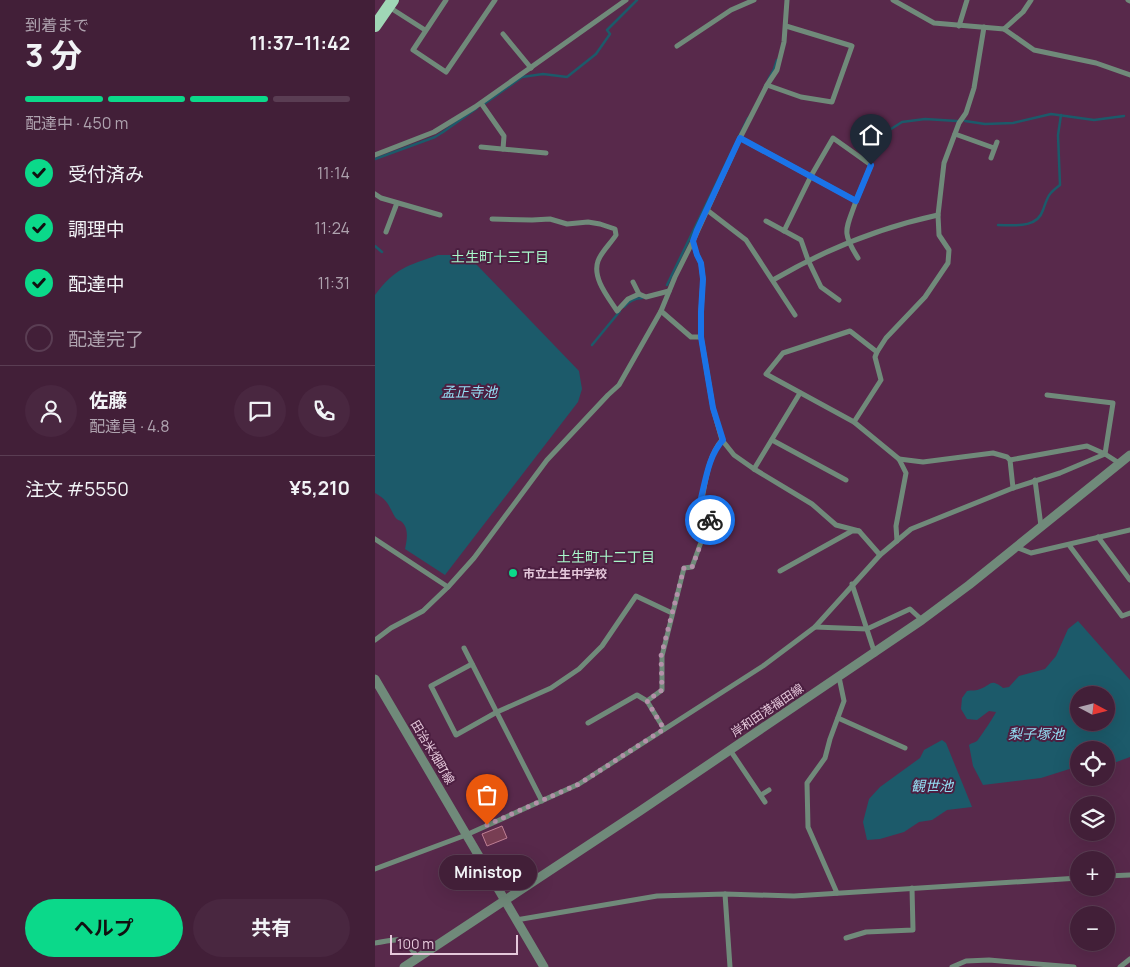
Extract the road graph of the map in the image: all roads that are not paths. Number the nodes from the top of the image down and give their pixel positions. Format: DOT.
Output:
graph roads {
  1 [pos="446,0"];
  2 [pos="495,0"];
  3 [pos="626,0"];
  4 [pos="754,0"];
  5 [pos="787,0"];
  6 [pos="893,0"];
  7 [pos="967,0"];
  8 [pos="1031,0"];
  9 [pos="391,3"];
  10 [pos="375,26"];
  11 [pos="786,26"];
  12 [pos="959,26"];
  13 [pos="984,27"];
  14 [pos="1004,29"];
  15 [pos="425,30"];
  16 [pos="503,34"];
  17 [pos="677,46"];
  18 [pos="531,68"];
  19 [pos="1130,75"];
  20 [pos="767,85"];
  21 [pos="481,103"];
  22 [pos="955,134"];
  23 [pos="740,138"];
  24 [pos="997,142"];
  25 [pos="481,147"];
  26 [pos="994,148"];
  27 [pos="503,149"];
  28 [pos="546,153"];
  29 [pos="375,156"];
  30 [pos="991,158"];
  31 [pos="811,176"];
  32 [pos="375,194"];
  33 [pos="856,201"];
  34 [pos="397,203"];
  35 [pos="707,210"];
  36 [pos="938,214"];
  37 [pos="441,215"];
  38 [pos="492,219"];
  39 [pos="766,221"];
  40 [pos="784,231"];
  41 [pos="387,232"];
  42 [pos="693,241"];
  43 [pos="848,241"];
  44 [pos="858,258"];
  45 [pos="808,260"];
  46 [pos="773,280"];
  47 [pos="633,282"];
  48 [pos="669,291"];
  49 [pos="639,294"];
  50 [pos="839,300"];
  51 [pos="661,311"];
  52 [pos="795,315"];
  53 [pos="701,337"];
  54 [pos="877,352"];
  55 [pos="800,393"];
  56 [pos="1047,394"];
  57 [pos="854,422"];
  58 [pos="723,440"];
  59 [pos="772,440"];
  60 [pos="1105,454"];
  61 [pos="1130,454"];
  62 [pos="899,459"];
  63 [pos="1010,460"];
  64 [pos="1119,463"];
  65 [pos="754,469"];
  66 [pos="846,480"];
  67 [pos="1035,480"];
  68 [pos="1013,488"];
  69 [pos="1041,526"];
  70 [pos="1128,530"];
  71 [pos="859,531"];
  72 [pos="1130,536"];
  73 [pos="1098,537"];
  74 [pos="375,539"];
  75 [pos="897,541"];
  76 [pos="1069,545"];
  77 [pos="1016,547"];
  78 [pos="880,555"];
  79 [pos="780,571"];
  80 [pos="1130,580"];
  81 [pos="852,584"];
  82 [pos="448,587"];
  83 [pos="672,613"];
  84 [pos="1130,613"];
  85 [pos="923,620"];
  86 [pos="815,627"];
  87 [pos="867,629"];
  88 [pos="375,640"];
  89 [pos="464,648"];
  90 [pos="875,654"];
  91 [pos="472,664"];
  92 [pos="839,677"];
  93 [pos="375,680"];
  94 [pos="647,701"];
  95 [pos="497,712"];
  96 [pos="838,718"];
  97 [pos="588,723"];
  98 [pos="664,729"];
  99 [pos="905,748"];
  100 [pos="730,750"];
  101 [pos="769,790"];
  102 [pos="761,795"];
  103 [pos="542,801"];
  104 [pos="765,802"];
  105 [pos="466,835"];
  106 [pos="375,869"];
  107 [pos="1130,874"];
  108 [pos="1115,875"];
  109 [pos="1070,879"];
  110 [pos="912,888"];
  111 [pos="837,892"];
  112 [pos="725,894"];
  113 [pos="504,901"];
  114 [pos="516,920"];
  115 [pos="846,938"];
  116 [pos="375,943"];
  117 [pos="418,958"];
  118 [pos="1130,959"];
  119 [pos="404,967"];
  120 [pos="544,967"];
  121 [pos="730,967"];
  122 [pos="952,967"];
  123 [pos="1074,967"];
  124 [pos="1120,967"];
  1 -- 15 [label="street"];
  2 -- 15 [label="street"];
  3 -- 18 [label="street"];
  4 -- 17 [label="street"];
  5 -- 11 [label="street"];
  6 -- 12 [label="street"];
  7 -- 12 [label="street"];
  8 -- 14 [label="street"];
  9 -- 10 [label="main road"];
  9 -- 15 [label="street"];
  11 -- 20 [label="street"];
  11 -- 20 [label="street"];
  12 -- 13 [label="street"];
  13 -- 14 [label="street"];
  13 -- 22 [label="street"];
  14 -- 19 [label="street"];
  16 -- 18 [label="street"];
  18 -- 21 [label="street"];
  20 -- 23 [label="street"];
  21 -- 27 [label="street"];
  21 -- 29 [label="street"];
  22 -- 26 [label="street"];
  22 -- 36 [label="street"];
  23 -- 31 [label="street"];
  23 -- 35 [label="street"];
  24 -- 26 [label="street"];
  25 -- 27 [label="street"];
  26 -- 30 [label="street"];
  27 -- 28 [label="street"];
  31 -- 33 [label="street"];
  31 -- 33 [label="street"];
  31 -- 40 [label="street"];
  32 -- 34 [label="street"];
  33 -- 43 [label="street"];
  34 -- 37 [label="street"];
  34 -- 41 [label="street"];
  35 -- 42 [label="street"];
  35 -- 46 [label="street"];
  36 -- 43 [label="street"];
  36 -- 54 [label="street"];
  38 -- 49 [label="street"];
  39 -- 40 [label="street"];
  40 -- 45 [label="street"];
  42 -- 48 [label="street"];
  42 -- 53 [label="street"];
  43 -- 44 [label="street"];
  43 -- 45 [label="street"];
  45 -- 46 [label="street"];
  45 -- 50 [label="street"];
  46 -- 52 [label="street"];
  47 -- 49 [label="street"];
  48 -- 49 [label="street"];
  48 -- 51 [label="street"];
  51 -- 53 [label="street"];
  51 -- 82 [label="street"];
  53 -- 58 [label="street"];
  54 -- 55 [label="street"];
  54 -- 57 [label="street"];
  55 -- 57 [label="street"];
  55 -- 59 [label="street"];
  56 -- 60 [label="street"];
  57 -- 62 [label="street"];
  58 -- 65 [label="street"];
  58 -- 83 [label="street"];
  59 -- 65 [label="street"];
  59 -- 66 [label="street"];
  60 -- 63 [label="street"];
  60 -- 64 [label="street"];
  60 -- 67 [label="street"];
  61 -- 64 [label="street, 岸和田港福田線"];
  62 -- 63 [label="street"];
  62 -- 75 [label="street"];
  63 -- 68 [label="street"];
  64 -- 69 [label="street, 岸和田港福田線"];
  65 -- 71 [label="street"];
  67 -- 68 [label="street"];
  67 -- 69 [label="street"];
  68 -- 75 [label="street"];
  69 -- 77 [label="street, 岸和田港福田線"];
  70 -- 72 [label="street"];
  70 -- 73 [label="street"];
  71 -- 78 [label="street"];
  71 -- 79 [label="street"];
  73 -- 76 [label="street"];
  73 -- 80 [label="street"];
  74 -- 82 [label="street"];
  75 -- 78 [label="street"];
  76 -- 77 [label="street"];
  76 -- 84 [label="street"];
  77 -- 85 [label="street, 岸和田港福田線"];
  78 -- 81 [label="street"];
  81 -- 86 [label="street"];
  81 -- 87 [label="street"];
  82 -- 88 [label="street"];
  83 -- 94 [label="street"];
  83 -- 95 [label="street"];
  85 -- 87 [label="street"];
  85 -- 90 [label="street, 岸和田港福田線"];
  86 -- 87 [label="street"];
  86 -- 98 [label="street"];
  87 -- 90 [label="street"];
  89 -- 91 [label="street"];
  90 -- 92 [label="street, 岸和田港福田線"];
  91 -- 95 [label="street"];
  91 -- 95 [label="street"];
  92 -- 96 [label="street"];
  92 -- 100 [label="street, 岸和田港福田線"];
  93 -- 105 [label="street, 田治米畑町線"];
  94 -- 97 [label="street"];
  94 -- 98 [label="street"];
  95 -- 103 [label="street"];
  96 -- 99 [label="street"];
  96 -- 111 [label="street"];
  98 -- 103 [label="street"];
  100 -- 102 [label="street"];
  100 -- 113 [label="street, 岸和田港福田線"];
  101 -- 102 [label="street"];
  102 -- 104 [label="street"];
  103 -- 105 [label="street"];
  105 -- 106 [label="street"];
  105 -- 113 [label="street, 田治米畑町線"];
  107 -- 108 [label="street"];
  109 -- 110 [label="street"];
  110 -- 111 [label="street"];
  110 -- 115 [label="street"];
  111 -- 112 [label="street"];
  112 -- 114 [label="street"];
  112 -- 121 [label="street"];
  113 -- 114 [label="street, 田治米畑町線"];
  113 -- 117 [label="street, 岸和田港福田線"];
  114 -- 120 [label="street, 田治米畑町線"];
  116 -- 117 [label="street"];
  117 -- 119 [label="street, 岸和田港福田線"];
  118 -- 124 [label="street"];
  122 -- 123 [label="street"];
}
